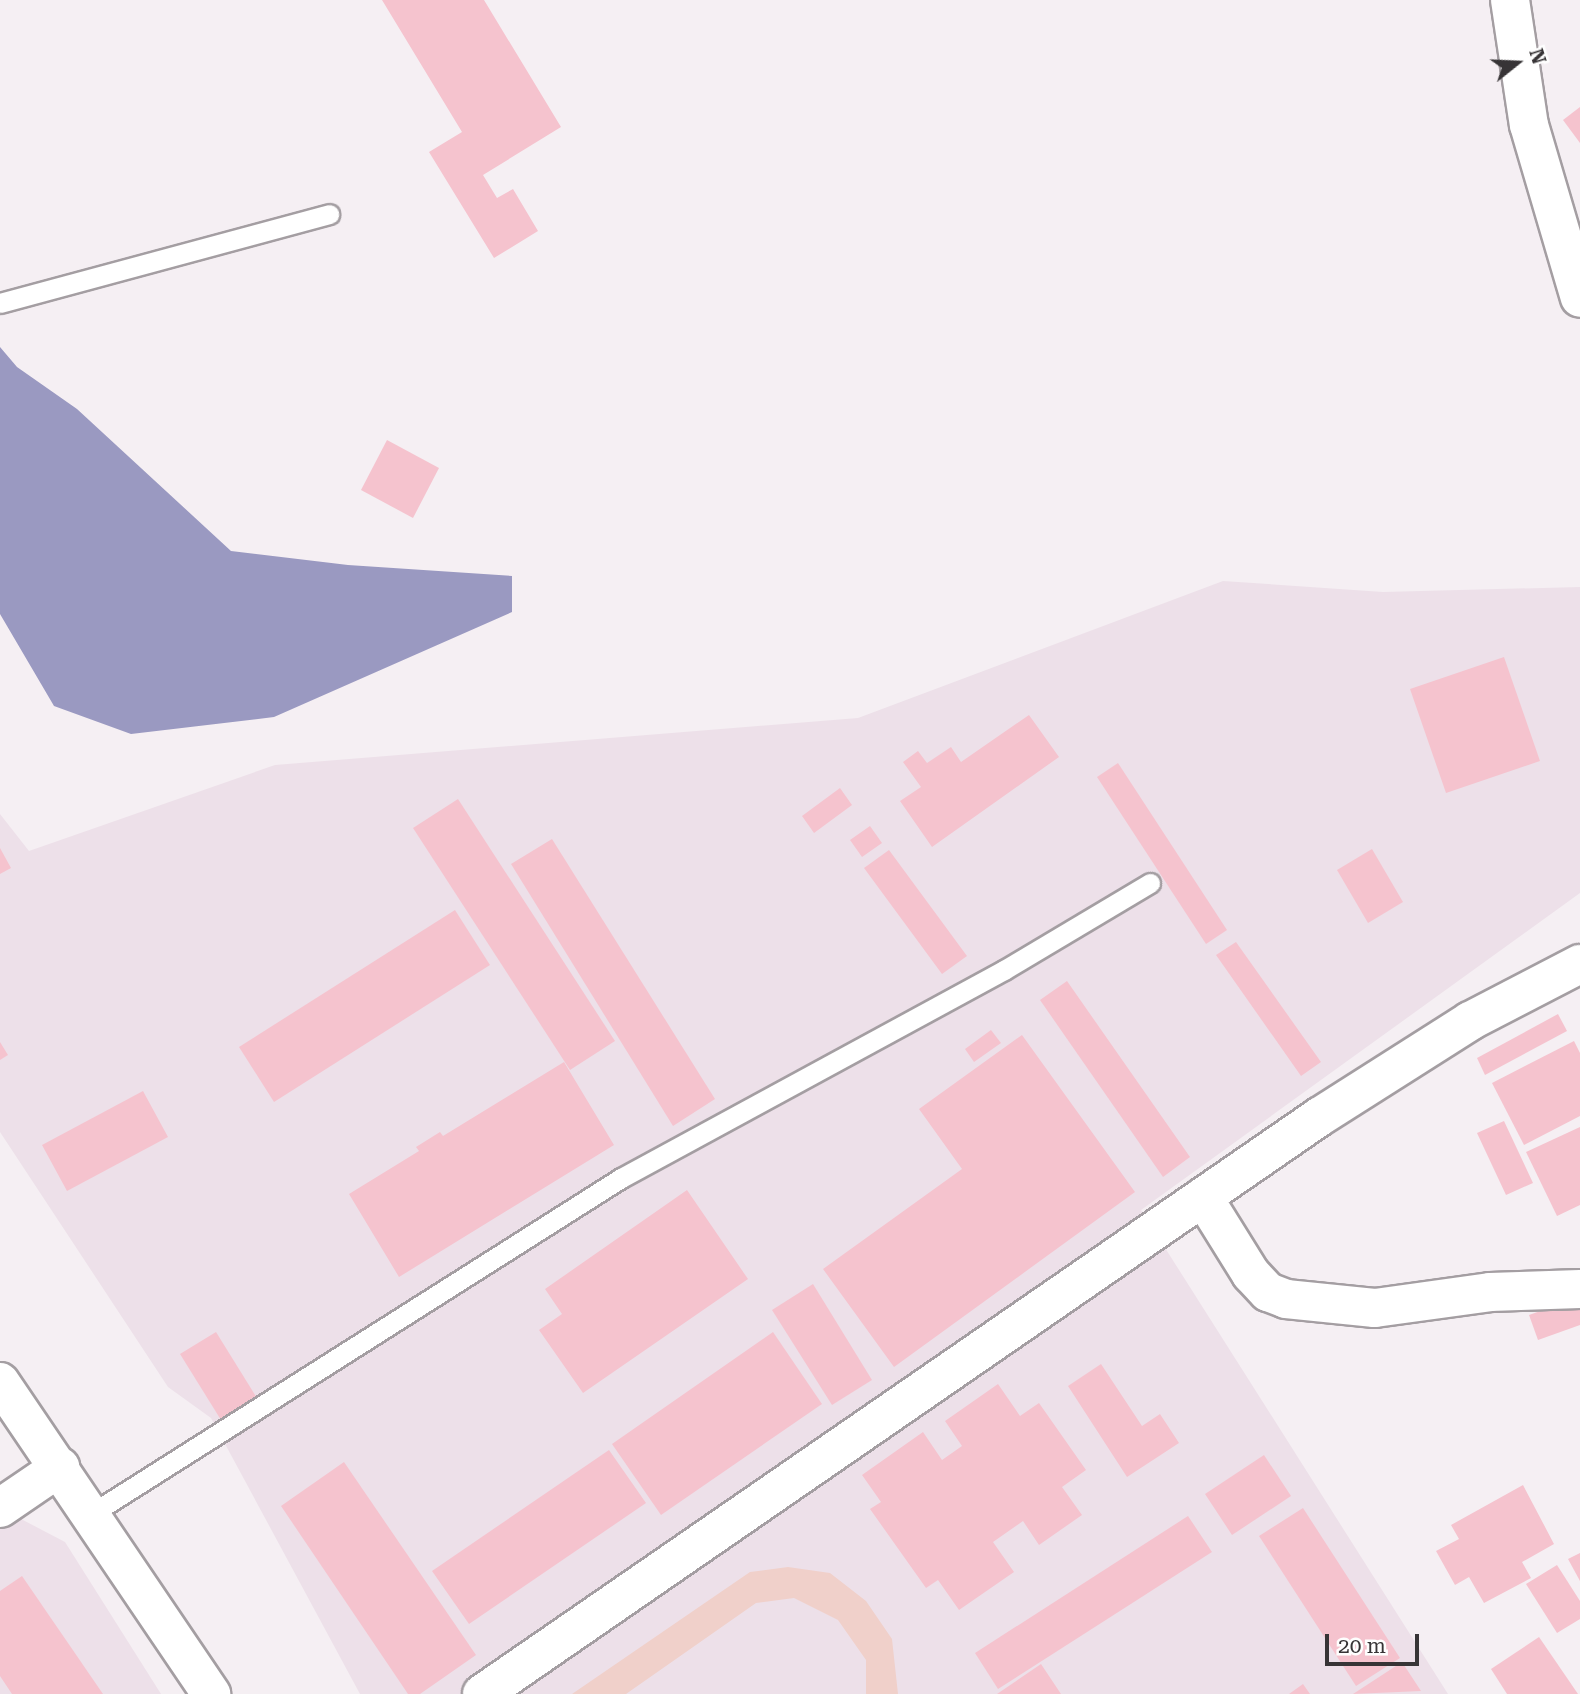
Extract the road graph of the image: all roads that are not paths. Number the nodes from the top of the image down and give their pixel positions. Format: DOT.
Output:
graph roads {
  1 [pos="1510,0"];
  2 [pos="329,214"];
  3 [pos="1580,298"];
  4 [pos="0,303"];
  5 [pos="1150,883"];
  6 [pos="1580,964"];
  7 [pos="1203,1197"];
  8 [pos="1580,1289"];
  9 [pos="0,1382"];
  10 [pos="60,1467"];
  11 [pos="0,1508"];
  12 [pos="91,1514"];
  13 [pos="211,1694"];
  14 [pos="481,1694"];
  1 -- 3 [label="street"];
  2 -- 4 [label="lane"];
  5 -- 12 [label="lane"];
  6 -- 7 [label="street"];
  7 -- 8 [label="street"];
  7 -- 14 [label="street"];
  9 -- 10 [label="street"];
  10 -- 11 [label="street"];
  10 -- 12 [label="street"];
  12 -- 13 [label="street"];
}
